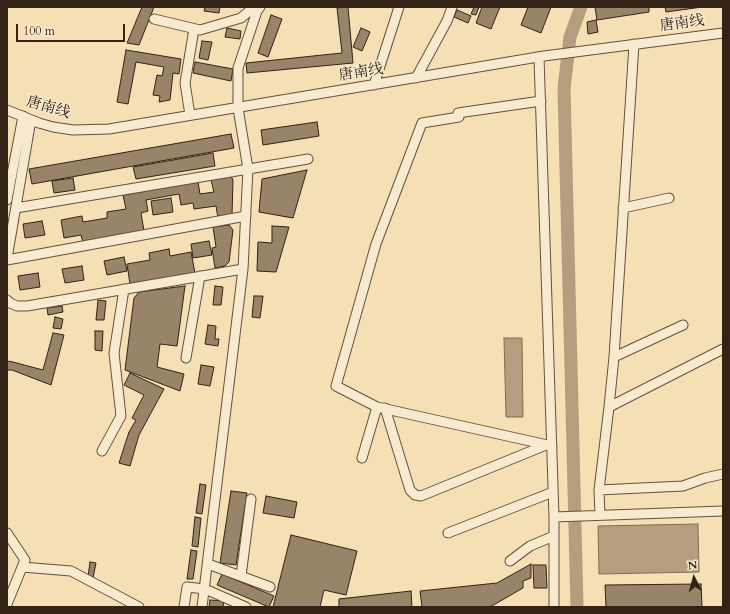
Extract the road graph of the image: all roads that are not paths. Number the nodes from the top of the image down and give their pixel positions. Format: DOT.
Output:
graph roads {
  1 [pos="254,7"];
  2 [pos="260,7"];
  3 [pos="399,7"];
  4 [pos="452,7"];
  5 [pos="154,19"];
  6 [pos="194,29"];
  7 [pos="723,32"];
  8 [pos="634,44"];
  9 [pos="542,56"];
  10 [pos="416,78"];
  11 [pos="374,85"];
  12 [pos="541,101"];
  13 [pos="238,108"];
  14 [pos="7,110"];
  15 [pos="190,116"];
  16 [pos="27,118"];
  17 [pos="308,159"];
  18 [pos="248,169"];
  19 [pos="669,198"];
  20 [pos="7,200"];
  21 [pos="16,208"];
  22 [pos="623,208"];
  23 [pos="246,216"];
  24 [pos="7,259"];
  25 [pos="243,269"];
  26 [pos="200,276"];
  27 [pos="124,289"];
  28 [pos="7,300"];
  29 [pos="683,325"];
  30 [pos="723,349"];
  31 [pos="614,357"];
  32 [pos="186,358"];
  33 [pos="381,408"];
  34 [pos="609,408"];
  35 [pos="549,446"];
  36 [pos="102,451"];
  37 [pos="362,458"];
  38 [pos="723,474"];
  39 [pos="599,490"];
  40 [pos="553,492"];
  41 [pos="251,499"];
  42 [pos="723,511"];
  43 [pos="600,515"];
  44 [pos="554,517"];
  45 [pos="448,532"];
  46 [pos="7,533"];
  47 [pos="554,536"];
  48 [pos="510,561"];
  49 [pos="208,564"];
  50 [pos="22,567"];
  51 [pos="241,576"];
  52 [pos="270,587"];
  53 [pos="205,589"];
  54 [pos="7,604"];
  55 [pos="138,607"];
  56 [pos="184,607"];
  57 [pos="202,607"];
  58 [pos="246,607"];
  59 [pos="554,607"];
  1 -- 6 [label="street"];
  2 -- 13 [label="street"];
  3 -- 11 [label="street"];
  4 -- 10 [label="street"];
  5 -- 6 [label="street"];
  6 -- 15 [label="street"];
  7 -- 8 [label="street, 唐南线"];
  8 -- 9 [label="street, 唐南线"];
  8 -- 22 [label="street"];
  9 -- 10 [label="street, 唐南线"];
  9 -- 12 [label="street"];
  10 -- 11 [label="street, 唐南线"];
  11 -- 13 [label="street, 唐南线"];
  12 -- 33 [label="street"];
  12 -- 35 [label="street"];
  13 -- 15 [label="street, 唐南线"];
  13 -- 18 [label="street"];
  14 -- 16 [label="street, 唐南线"];
  15 -- 16 [label="street, 唐南线"];
  16 -- 20 [label="street"];
  16 -- 21 [label="street"];
  17 -- 18 [label="street"];
  18 -- 21 [label="street"];
  18 -- 23 [label="street"];
  19 -- 22 [label="street"];
  21 -- 24 [label="street"];
  22 -- 31 [label="street"];
  23 -- 24 [label="street"];
  23 -- 25 [label="street"];
  25 -- 26 [label="street"];
  25 -- 49 [label="street"];
  26 -- 27 [label="street"];
  26 -- 32 [label="street"];
  27 -- 28 [label="street"];
  27 -- 36 [label="street"];
  29 -- 31 [label="street"];
  30 -- 34 [label="street"];
  31 -- 34 [label="street"];
  33 -- 35 [label="street"];
  33 -- 35 [label="street"];
  33 -- 37 [label="street"];
  34 -- 39 [label="street"];
  35 -- 40 [label="street"];
  38 -- 39 [label="street"];
  39 -- 43 [label="street"];
  40 -- 44 [label="street"];
  40 -- 45 [label="street"];
  41 -- 51 [label="street"];
  42 -- 43 [label="street"];
  43 -- 44 [label="street"];
  44 -- 47 [label="street"];
  46 -- 50 [label="street"];
  47 -- 48 [label="street"];
  47 -- 59 [label="street"];
  49 -- 51 [label="street"];
  49 -- 53 [label="street"];
  50 -- 54 [label="street"];
  50 -- 55 [label="street"];
  51 -- 52 [label="street"];
  53 -- 56 [label="street"];
  53 -- 57 [label="street"];
  53 -- 58 [label="street"];
}
